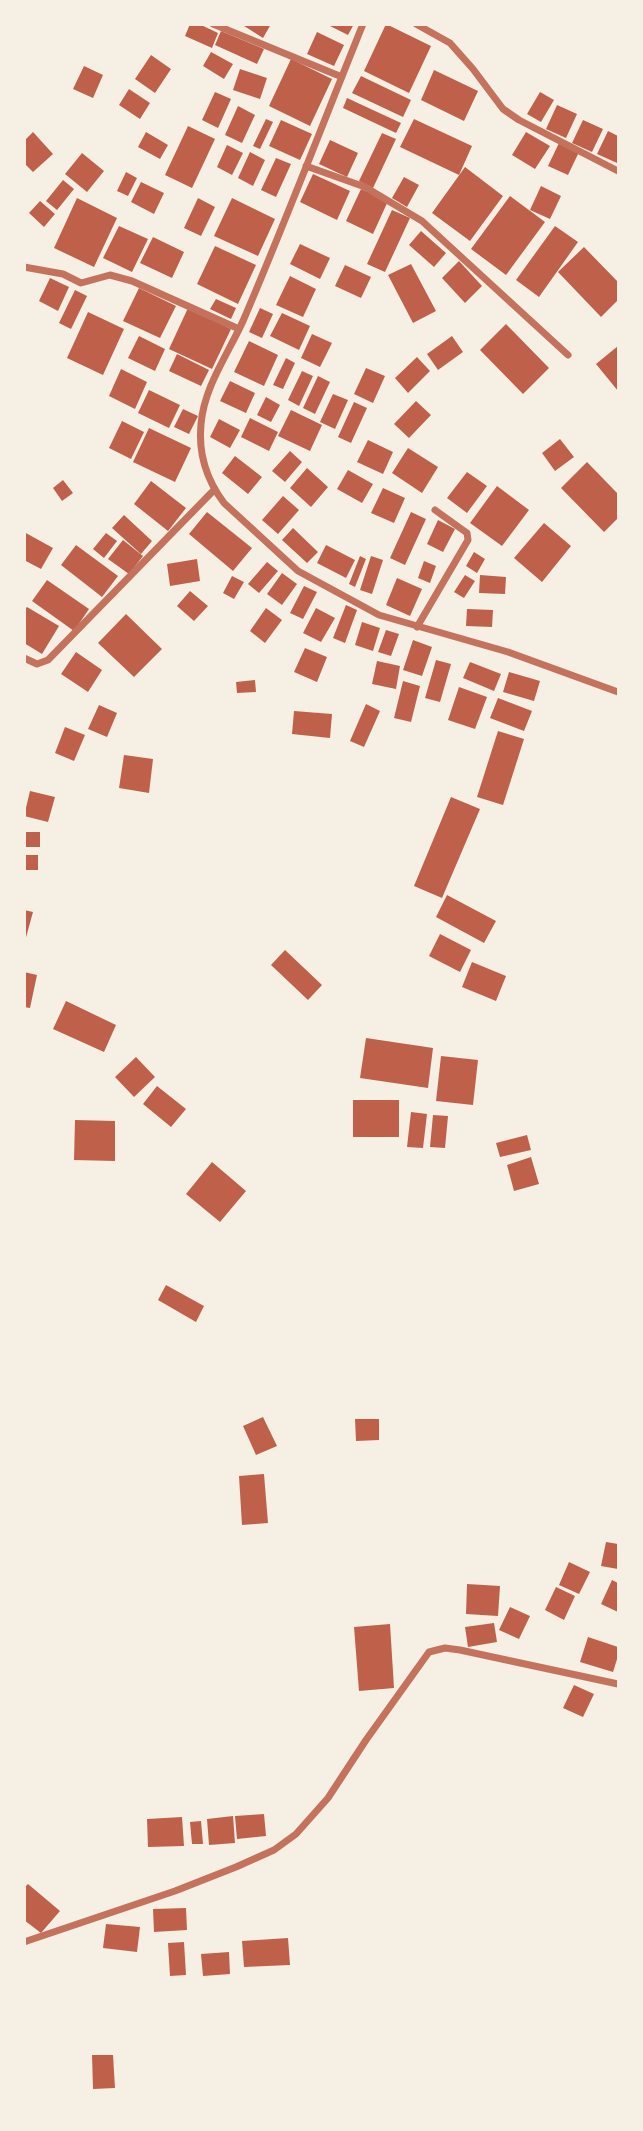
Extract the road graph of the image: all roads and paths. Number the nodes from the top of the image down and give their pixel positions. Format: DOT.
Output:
graph roads {
  1 [pos="213,24"];
  2 [pos="363,24"];
  3 [pos="416,24"];
  4 [pos="342,77"];
  5 [pos="306,166"];
  6 [pos="618,171"];
  7 [pos="24,267"];
  8 [pos="239,329"];
  9 [pos="568,355"];
  10 [pos="214,490"];
  11 [pos="435,510"];
  12 [pos="417,627"];
  13 [pos="24,658"];
  14 [pos="618,692"];
  15 [pos="618,1684"];
  16 [pos="24,1942"];
  1 -- 4 [label="street"];
  2 -- 4 [label="street"];
  3 -- 6 [label="street"];
  4 -- 5 [label="street"];
  5 -- 8 [label="street"];
  5 -- 9 [label="street"];
  7 -- 8 [label="street"];
  8 -- 10 [label="street"];
  10 -- 12 [label="street"];
  10 -- 13 [label="street"];
  11 -- 12 [label="street"];
  12 -- 14 [label="street"];
  15 -- 16 [label="street"];
}
